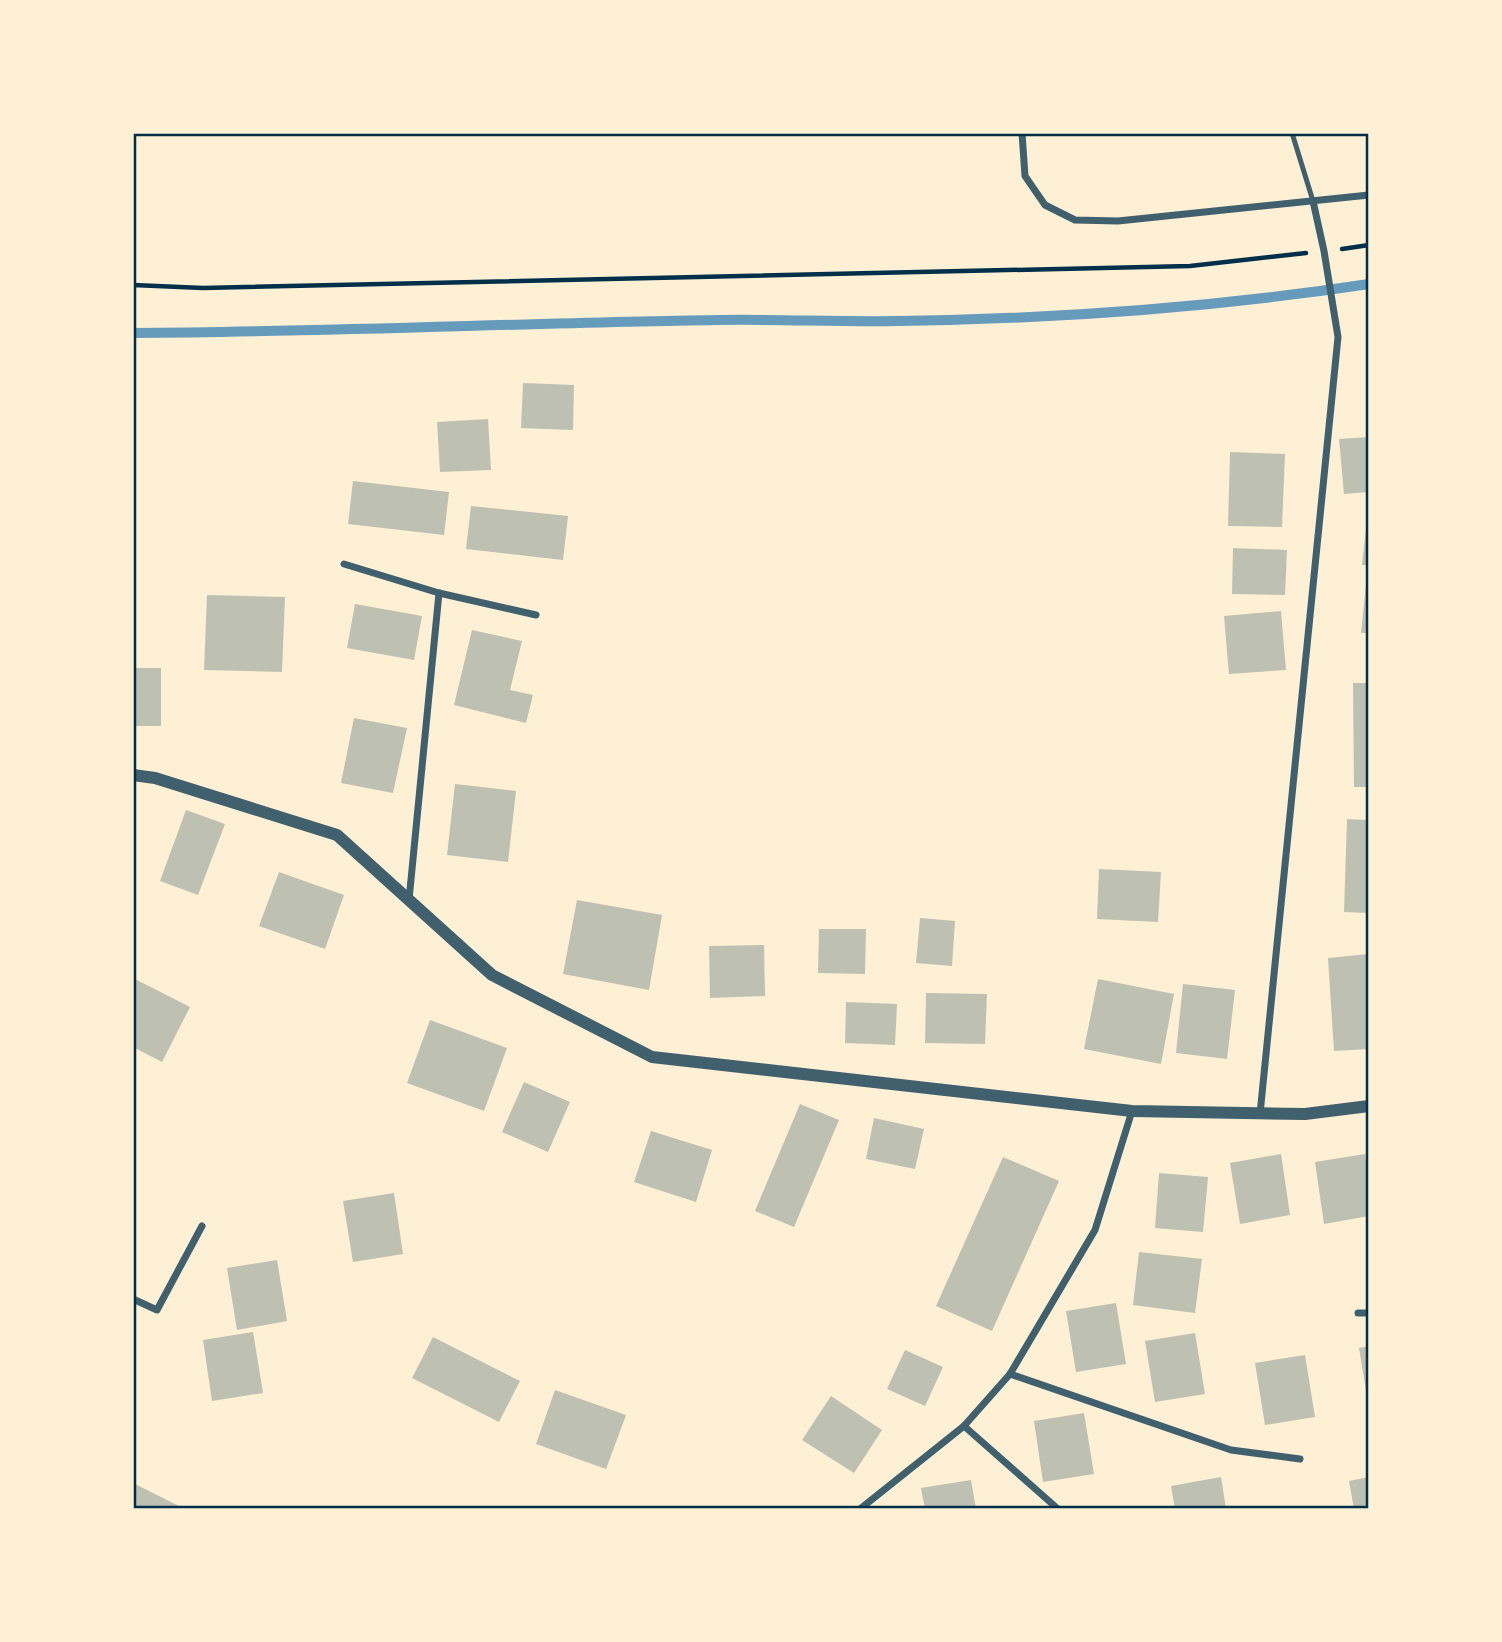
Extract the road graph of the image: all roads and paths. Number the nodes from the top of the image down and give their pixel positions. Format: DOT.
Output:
graph roads {
  1 [pos="1022,133"];
  2 [pos="1292,133"];
  3 [pos="1369,195"];
  4 [pos="1313,201"];
  5 [pos="1324,251"];
  6 [pos="133,285"];
  7 [pos="344,564"];
  8 [pos="439,593"];
  9 [pos="536,615"];
  10 [pos="133,775"];
  11 [pos="409,901"];
  12 [pos="1369,1106"];
  13 [pos="1132,1111"];
  14 [pos="1260,1114"];
  15 [pos="202,1226"];
  16 [pos="133,1299"];
  17 [pos="1369,1313"];
  18 [pos="1357,1314"];
  19 [pos="1010,1374"];
  20 [pos="964,1426"];
  21 [pos="1300,1459"];
  22 [pos="860,1509"];
  23 [pos="1058,1509"];
  1 -- 4 [label="street"];
  2 -- 4 [label="lane"];
  3 -- 4 [label="street"];
  4 -- 5 [label="street"];
  5 -- 6 [label="path"];
  5 -- 14 [label="street"];
  7 -- 8 [label="street"];
  8 -- 9 [label="street"];
  8 -- 11 [label="street"];
  10 -- 11 [label="street"];
  11 -- 13 [label="street"];
  12 -- 14 [label="street"];
  13 -- 14 [label="street"];
  13 -- 19 [label="street"];
  15 -- 16 [label="street"];
  17 -- 18 [label="street"];
  19 -- 20 [label="street"];
  19 -- 21 [label="street"];
  20 -- 22 [label="street"];
  20 -- 23 [label="street"];
}
